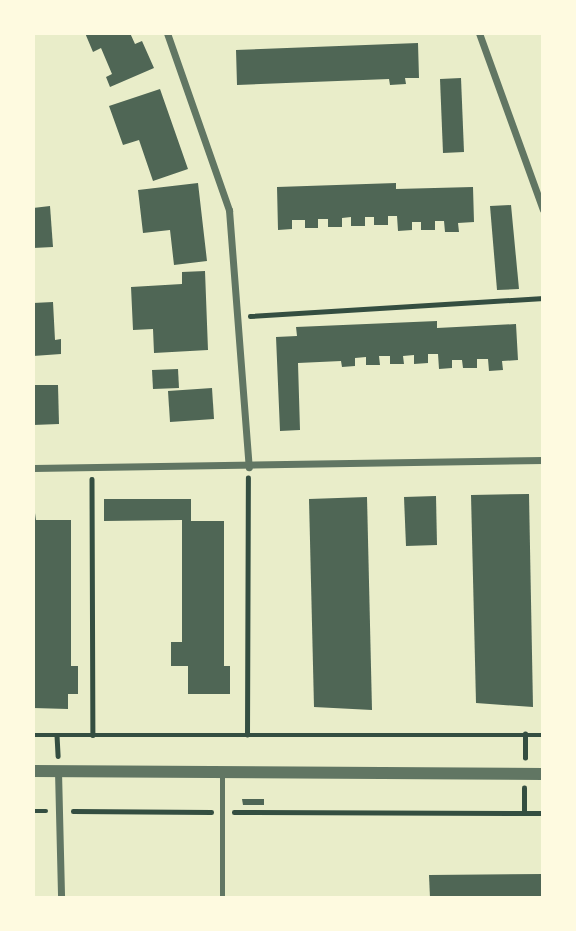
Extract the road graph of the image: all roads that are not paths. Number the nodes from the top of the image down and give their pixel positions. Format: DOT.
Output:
graph roads {
  1 [pos="167,33"];
  2 [pos="478,33"];
  3 [pos="543,209"];
  4 [pos="543,460"];
  5 [pos="249,467"];
  6 [pos="33,468"];
  7 [pos="33,771"];
  8 [pos="58,771"];
  9 [pos="222,771"];
  10 [pos="543,774"];
  11 [pos="61,898"];
  12 [pos="222,898"];
  1 -- 5 [label="street"];
  2 -- 3 [label="street"];
  4 -- 5 [label="street"];
  5 -- 6 [label="street"];
  7 -- 8 [label="street"];
  8 -- 9 [label="street"];
  8 -- 11 [label="street"];
  9 -- 10 [label="street"];
  9 -- 12 [label="lane"];
}
